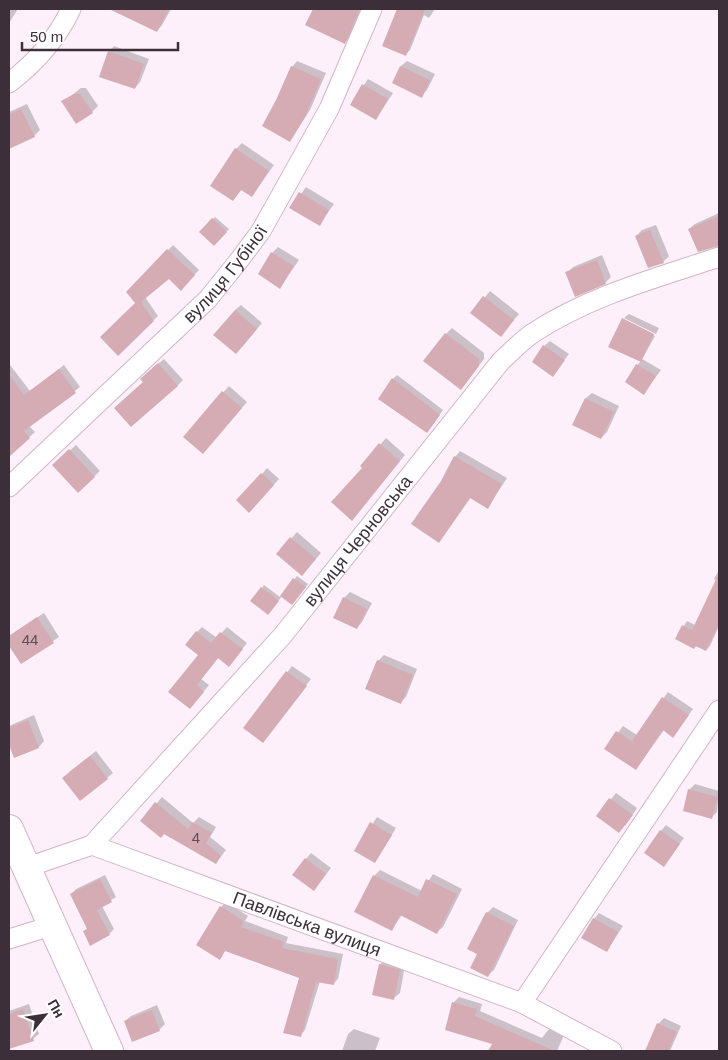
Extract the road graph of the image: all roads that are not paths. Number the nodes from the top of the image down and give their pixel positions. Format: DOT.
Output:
graph roads {
  1 [pos="71,9"];
  2 [pos="372,9"];
  3 [pos="9,83"];
  4 [pos="719,257"];
  5 [pos="9,487"];
  6 [pos="719,710"];
  7 [pos="9,829"];
  8 [pos="92,846"];
  9 [pos="25,868"];
  10 [pos="51,926"];
  11 [pos="9,939"];
  12 [pos="522,1003"];
  13 [pos="109,1051"];
  14 [pos="612,1051"];
  1 -- 3 [label="street"];
  2 -- 5 [label="street, вулиця Губіної"];
  4 -- 8 [label="street, вулиця Черновська"];
  6 -- 12 [label="street"];
  7 -- 9 [label="main road"];
  8 -- 9 [label="street, вулиця Черновська"];
  8 -- 12 [label="street, Павлівська вулиця"];
  9 -- 10 [label="main road"];
  10 -- 11 [label="street"];
  10 -- 13 [label="main road"];
  12 -- 14 [label="street, Павлівська вулиця"];
}
